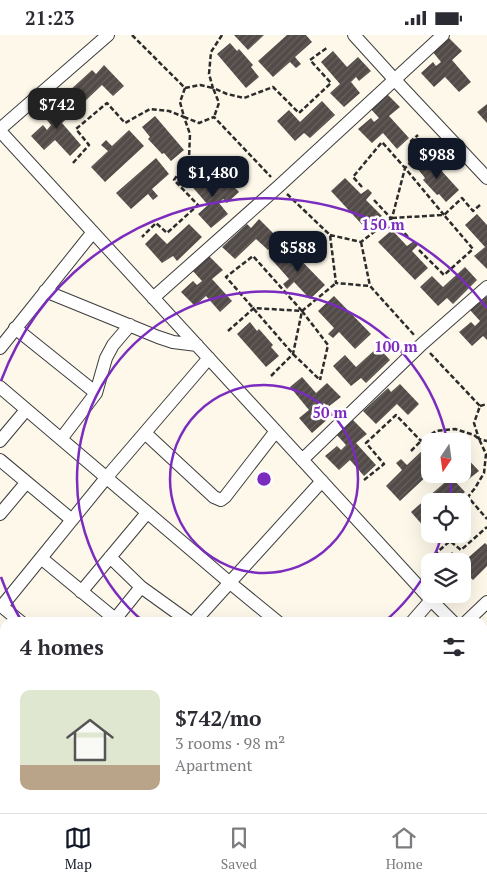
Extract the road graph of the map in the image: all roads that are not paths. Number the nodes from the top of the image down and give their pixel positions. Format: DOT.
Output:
graph roads {
  1 [pos="108,35"];
  2 [pos="354,35"];
  3 [pos="443,35"];
  4 [pos="394,79"];
  5 [pos="0,130"];
  6 [pos="487,178"];
  7 [pos="93,232"];
  8 [pos="487,287"];
  9 [pos="45,291"];
  10 [pos="153,298"];
  11 [pos="130,325"];
  12 [pos="15,328"];
  13 [pos="196,345"];
  14 [pos="0,347"];
  15 [pos="209,358"];
  16 [pos="0,387"];
  17 [pos="96,393"];
  18 [pos="26,410"];
  19 [pos="276,431"];
  20 [pos="144,433"];
  21 [pos="60,439"];
  22 [pos="0,441"];
  23 [pos="0,460"];
  24 [pos="302,460"];
  25 [pos="106,478"];
  26 [pos="322,481"];
  27 [pos="26,483"];
  28 [pos="146,513"];
  29 [pos="0,514"];
  30 [pos="72,520"];
  31 [pos="110,557"];
  32 [pos="41,559"];
  33 [pos="229,582"];
  34 [pos="141,587"];
  35 [pos="421,589"];
  36 [pos="81,592"];
  37 [pos="487,602"];
  38 [pos="428,603"];
  39 [pos="434,603"];
  40 [pos="1,606"];
  41 [pos="15,617"];
  42 [pos="109,617"];
  43 [pos="116,617"];
  44 [pos="184,617"];
  45 [pos="197,617"];
  46 [pos="269,617"];
  47 [pos="416,617"];
  48 [pos="448,617"];
  49 [pos="472,617"];
  1 -- 5 [label="street"];
  2 -- 4 [label="street"];
  3 -- 4 [label="street"];
  4 -- 6 [label="street"];
  4 -- 10 [label="street"];
  5 -- 7 [label="street"];
  7 -- 9 [label="street"];
  7 -- 10 [label="street"];
  8 -- 24 [label="street"];
  9 -- 11 [label="street"];
  9 -- 12 [label="street"];
  10 -- 13 [label="street"];
  11 -- 13 [label="street"];
  11 -- 17 [label="street"];
  12 -- 14 [label="street"];
  12 -- 17 [label="street"];
  13 -- 15 [label="street"];
  15 -- 19 [label="street"];
  15 -- 20 [label="street"];
  16 -- 18 [label="street"];
  17 -- 21 [label="street"];
  18 -- 21 [label="street"];
  18 -- 22 [label="street"];
  19 -- 20 [label="street"];
  19 -- 24 [label="street"];
  20 -- 25 [label="street"];
  21 -- 25 [label="street"];
  23 -- 27 [label="street"];
  24 -- 26 [label="street"];
  25 -- 28 [label="street"];
  25 -- 30 [label="street"];
  26 -- 33 [label="street"];
  26 -- 35 [label="street"];
  27 -- 29 [label="street"];
  27 -- 30 [label="street"];
  28 -- 31 [label="street"];
  28 -- 33 [label="street"];
  30 -- 32 [label="street"];
  31 -- 34 [label="street"];
  31 -- 36 [label="street"];
  32 -- 36 [label="street"];
  32 -- 40 [label="street"];
  33 -- 45 [label="street"];
  33 -- 46 [label="street"];
  34 -- 43 [label="street"];
  34 -- 44 [label="street"];
  36 -- 42 [label="street"];
  37 -- 49 [label="street"];
  38 -- 47 [label="street"];
  39 -- 48 [label="street"];
  40 -- 41 [label="street"];
}
